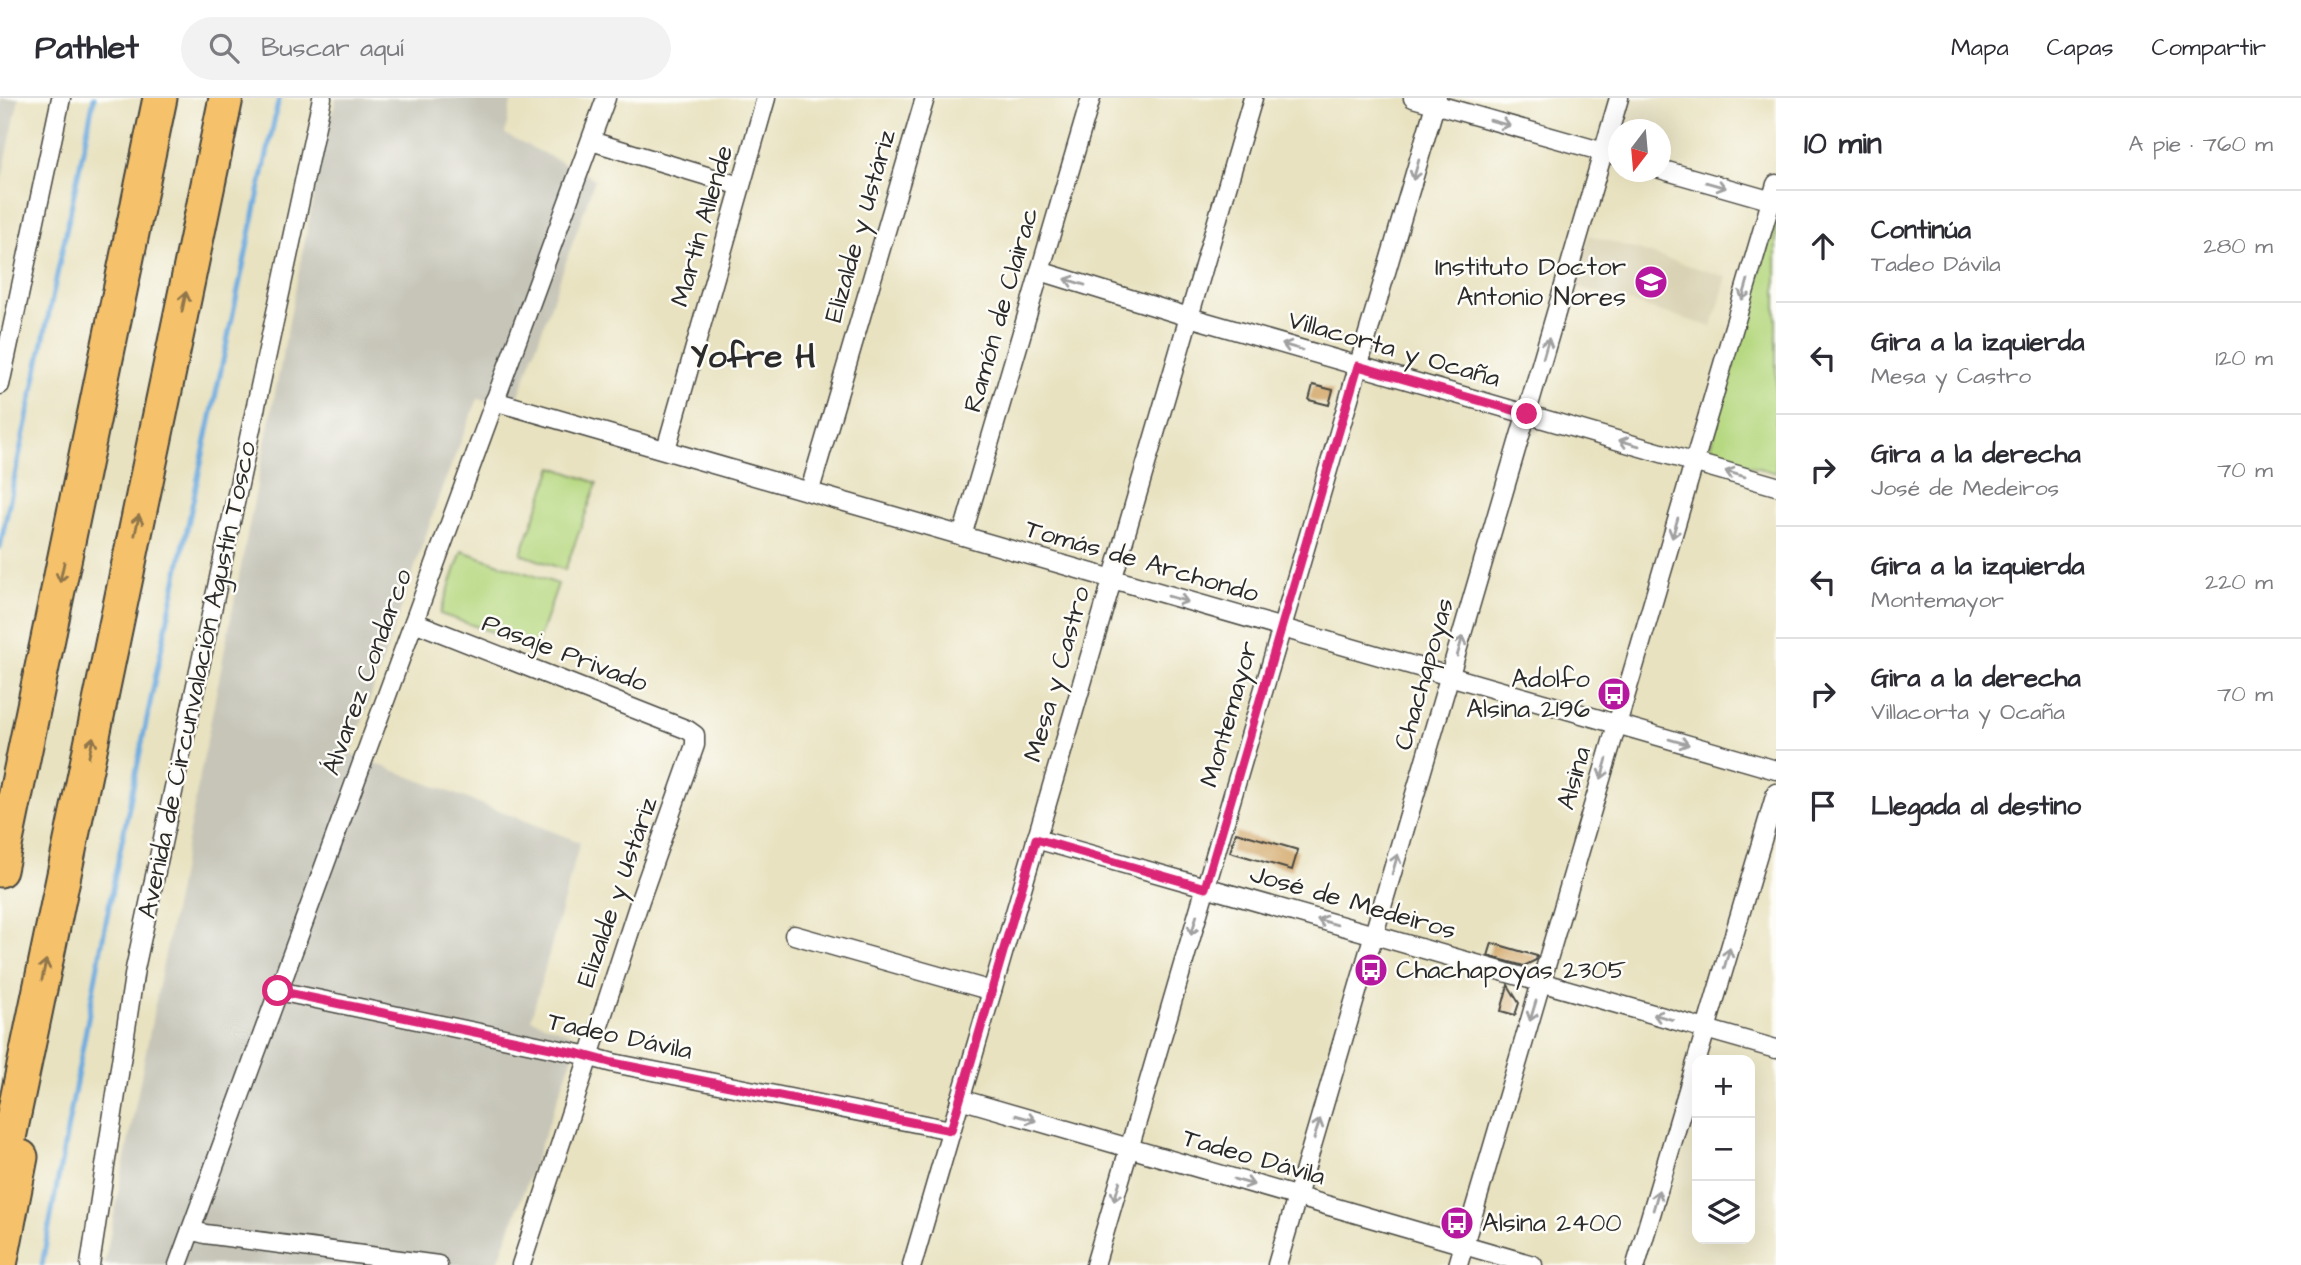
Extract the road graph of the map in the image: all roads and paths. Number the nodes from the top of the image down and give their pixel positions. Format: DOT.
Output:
graph roads {
  1 [pos="61,98"];
  2 [pos="139,98"];
  3 [pos="160,98"];
  4 [pos="226,98"];
  5 [pos="245,98"];
  6 [pos="322,98"];
  7 [pos="606,98"];
  8 [pos="766,98"];
  9 [pos="925,98"];
  10 [pos="1091,98"];
  11 [pos="1253,98"];
  12 [pos="1413,98"];
  13 [pos="1619,98"];
  14 [pos="1436,101"];
  15 [pos="1616,119"];
  16 [pos="591,141"];
  17 [pos="1608,153"];
  18 [pos="1608,163"];
  19 [pos="1671,171"];
  20 [pos="740,186"];
  21 [pos="1774,196"];
  22 [pos="199,232"];
  23 [pos="1040,271"];
  24 [pos="1189,317"];
  25 [pos="1358,366"];
  26 [pos="0,385"];
  27 [pos="494,401"];
  28 [pos="1527,414"];
  29 [pos="666,449"];
  30 [pos="1695,462"];
  31 [pos="1776,486"];
  32 [pos="810,490"];
  33 [pos="75,506"];
  34 [pos="962,536"];
  35 [pos="1112,580"];
  36 [pos="414,622"];
  37 [pos="1281,628"];
  38 [pos="1451,677"];
  39 [pos="1617,724"];
  40 [pos="695,735"];
  41 [pos="1776,770"];
  42 [pos="1776,793"];
  43 [pos="1036,839"];
  44 [pos="0,870"];
  45 [pos="1205,888"];
  46 [pos="794,935"];
  47 [pos="1374,935"];
  48 [pos="1541,982"];
  49 [pos="278,991"];
  50 [pos="992,991"];
  51 [pos="32,1026"];
  52 [pos="1706,1029"];
  53 [pos="1776,1049"];
  54 [pos="590,1057"];
  55 [pos="960,1099"];
  56 [pos="951,1130"];
  57 [pos="1129,1148"];
  58 [pos="0,1181"];
  59 [pos="1297,1198"];
  60 [pos="191,1230"];
  61 [pos="1464,1245"];
  62 [pos="0,1265"];
  63 [pos="90,1265"];
  64 [pos="178,1265"];
  65 [pos="438,1265"];
  66 [pos="521,1265"];
  67 [pos="912,1265"];
  68 [pos="1095,1265"];
  69 [pos="1277,1265"];
  70 [pos="1458,1265"];
  71 [pos="1532,1265"];
  72 [pos="1636,1265"];
  1 -- 26 [label="street"];
  2 -- 33 [label="highway"];
  3 -- 33 [label="highway"];
  4 -- 22 [label="highway"];
  5 -- 22 [label="highway"];
  6 -- 63 [label="street, Avenida de Circunvalación Agustín Tosco"];
  7 -- 16 [label="street, Álvarez Condarco"];
  8 -- 20 [label="street, Martín Allende"];
  9 -- 32 [label="street, Elizalde y Ustáriz"];
  10 -- 23 [label="street, Ramón de Clairac"];
  11 -- 24 [label="street, Mesa y Castro"];
  12 -- 14 [label="street"];
  13 -- 15 [label="street, Chachapoyas"];
  14 -- 17 [label="street, one-way"];
  14 -- 25 [label="street, Montemayor, one-way"];
  16 -- 20 [label="street"];
  16 -- 27 [label="street, Álvarez Condarco"];
  28 -- 18 [label="street, Chachapoyas, one-way"];
  19 -- 21 [label="street, one-way"];
  20 -- 29 [label="street, Martín Allende"];
  21 -- 30 [label="street, Alsina, one-way"];
  51 -- 22 [label="highway, one-way"];
  24 -- 23 [label="street, Villacorta y Ocaña, one-way"];
  23 -- 34 [label="street, Ramón de Clairac"];
  25 -- 24 [label="street, Villacorta y Ocaña, one-way"];
  24 -- 35 [label="street, Mesa y Castro"];
  25 -- 28 [label="street, Villacorta y Ocaña"];
  25 -- 37 [label="street, Montemayor"];
  27 -- 29 [label="street, Tomás de Archondo"];
  27 -- 36 [label="street, Álvarez Condarco"];
  30 -- 28 [label="street, Villacorta y Ocaña, one-way"];
  38 -- 28 [label="street, Chachapoyas, one-way"];
  29 -- 32 [label="street, Tomás de Archondo"];
  31 -- 30 [label="street, Villacorta y Ocaña, one-way"];
  30 -- 39 [label="street, Alsina, one-way"];
  32 -- 34 [label="street, Tomás de Archondo"];
  33 -- 44 [label="highway, one-way"];
  34 -- 35 [label="street, Tomás de Archondo"];
  35 -- 37 [label="street, Tomás de Archondo, one-way"];
  35 -- 43 [label="street, Mesa y Castro"];
  36 -- 40 [label="street, Pasaje Privado"];
  36 -- 49 [label="street, Álvarez Condarco"];
  37 -- 38 [label="street, Tomás de Archondo"];
  37 -- 45 [label="street, Montemayor"];
  38 -- 39 [label="street, Tomás de Archondo"];
  47 -- 38 [label="street, Chachapoyas, one-way"];
  39 -- 41 [label="street, Tomás de Archondo, one-way"];
  39 -- 48 [label="street, Alsina, one-way"];
  40 -- 54 [label="street, Elizalde y Ustáriz"];
  52 -- 42 [label="street, one-way"];
  43 -- 45 [label="street, José de Medeiros"];
  43 -- 50 [label="street, Mesa y Castro"];
  47 -- 45 [label="street, José de Medeiros, one-way"];
  45 -- 57 [label="street, Montemayor, one-way"];
  46 -- 50 [label="street"];
  47 -- 48 [label="street, José de Medeiros"];
  59 -- 47 [label="street, Chachapoyas, one-way"];
  52 -- 48 [label="street, José de Medeiros, one-way"];
  48 -- 61 [label="street, Alsina, one-way"];
  49 -- 54 [label="street, Tadeo Dávila"];
  49 -- 60 [label="street, Álvarez Condarco"];
  50 -- 55 [label="street, Mesa y Castro"];
  51 -- 58 [label="highway"];
  51 -- 62 [label="highway"];
  52 -- 53 [label="street, José de Medeiros"];
  72 -- 52 [label="street, one-way"];
  54 -- 56 [label="street, Tadeo Dávila"];
  54 -- 66 [label="street, Elizalde y Ustáriz"];
  55 -- 56 [label="street, Mesa y Castro"];
  55 -- 57 [label="street, Tadeo Dávila, one-way"];
  56 -- 67 [label="street, Mesa y Castro"];
  57 -- 59 [label="street, Tadeo Dávila, one-way"];
  57 -- 68 [label="street, Montemayor, one-way"];
  59 -- 61 [label="street, Tadeo Dávila"];
  59 -- 69 [label="street, Chachapoyas"];
  60 -- 64 [label="street, Álvarez Condarco"];
  60 -- 65 [label="street"];
  61 -- 70 [label="street, Alsina"];
  61 -- 71 [label="street, Tadeo Dávila"];
}
